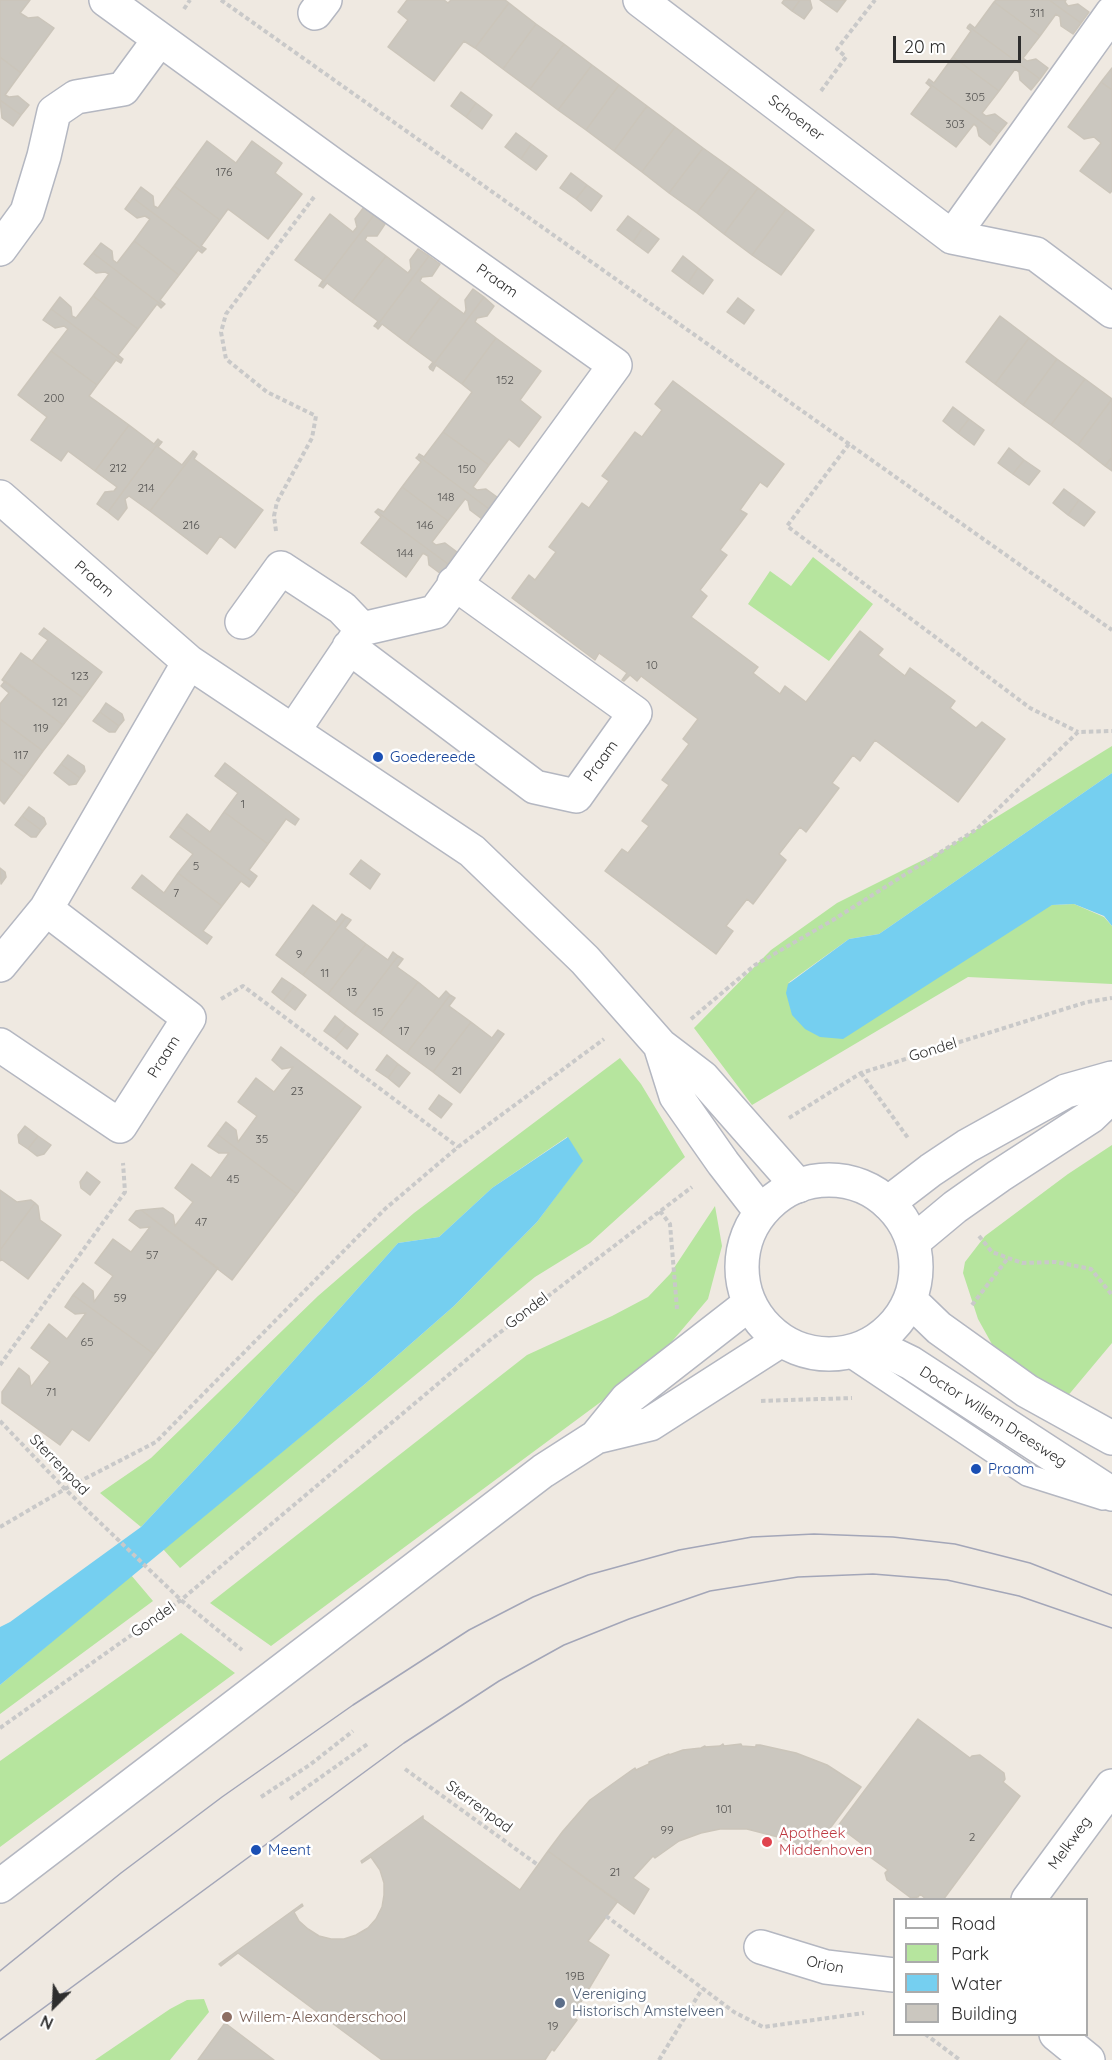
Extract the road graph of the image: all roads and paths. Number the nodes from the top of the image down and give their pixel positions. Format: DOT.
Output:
graph roads {
  1 [pos="106,0"];
  2 [pos="221,0"];
  3 [pos="640,0"];
  4 [pos="875,0"];
  5 [pos="1112,13"];
  6 [pos="159,40"];
  7 [pos="799,121"];
  8 [pos="336,167"];
  9 [pos="952,237"];
  10 [pos="0,249"];
  11 [pos="1112,311"];
  12 [pos="849,444"];
  13 [pos="0,497"];
  14 [pos="280,568"];
  15 [pos="454,583"];
  16 [pos="242,622"];
  17 [pos="1112,630"];
  18 [pos="356,638"];
  19 [pos="189,662"];
  20 [pos="294,730"];
  21 [pos="1112,731"];
  22 [pos="1078,732"];
  23 [pos="46,909"];
  24 [pos="0,965"];
  25 [pos="1112,998"];
  26 [pos="635,1016"];
  27 [pos="189,1018"];
  28 [pos="0,1045"];
  29 [pos="660,1045"];
  30 [pos="1112,1078"];
  31 [pos="1112,1096"];
  32 [pos="120,1126"];
  33 [pos="757,1138"];
  34 [pos="458,1147"];
  35 [pos="723,1163"];
  36 [pos="798,1186"];
  37 [pos="888,1203"];
  38 [pos="761,1212"];
  39 [pos="913,1242"];
  40 [pos="910,1300"];
  41 [pos="749,1304"];
  42 [pos="781,1340"];
  43 [pos="858,1348"];
  44 [pos="0,1365"];
  45 [pos="0,1421"];
  46 [pos="596,1437"];
  47 [pos="1112,1438"];
  48 [pos="65,1489"];
  49 [pos="1112,1494"];
  50 [pos="1112,1502"];
  51 [pos="0,1527"];
  52 [pos="181,1600"];
  53 [pos="242,1650"];
  54 [pos="0,1728"];
  55 [pos="353,1731"];
  56 [pos="369,1743"];
  57 [pos="405,1769"];
  58 [pos="1112,1786"];
  59 [pos="261,1797"];
  60 [pos="290,1799"];
  61 [pos="538,1865"];
  62 [pos="0,1886"];
  63 [pos="1030,1898"];
  64 [pos="606,1916"];
  65 [pos="761,1947"];
  66 [pos="892,1975"];
  67 [pos="702,1989"];
  68 [pos="873,2013"];
  69 [pos="928,2036"];
  70 [pos="1058,2036"];
  71 [pos="658,2060"];
  72 [pos="960,2060"];
  73 [pos="1088,2060"];
  1 -- 6 [label="street, Praam"];
  2 -- 12 [label="path"];
  3 -- 7 [label="street, Schoener"];
  4 -- 7 [label="path"];
  5 -- 9 [label="street"];
  6 -- 8 [label="street, Praam"];
  6 -- 10 [label="street"];
  7 -- 9 [label="street, Schoener"];
  8 -- 14 [label="path"];
  8 -- 15 [label="street, Praam"];
  9 -- 11 [label="street, Schoener"];
  12 -- 17 [label="path"];
  12 -- 22 [label="path"];
  13 -- 19 [label="street, Praam"];
  14 -- 16 [label="street"];
  14 -- 18 [label="street, Praam"];
  15 -- 18 [label="street, Praam"];
  15 -- 18 [label="street, Praam"];
  18 -- 20 [label="street"];
  19 -- 20 [label="street, Praam"];
  19 -- 23 [label="street"];
  20 -- 26 [label="street, Praam"];
  21 -- 22 [label="path"];
  22 -- 29 [label="path"];
  23 -- 24 [label="street"];
  23 -- 27 [label="street"];
  25 -- 33 [label="path, Gondel"];
  26 -- 29 [label="street, Praam"];
  26 -- 34 [label="path"];
  27 -- 32 [label="street, Praam"];
  27 -- 34 [label="path"];
  28 -- 32 [label="street"];
  29 -- 33 [label="street, Praam"];
  29 -- 35 [label="street, Praam"];
  30 -- 37 [label="street"];
  31 -- 39 [label="street"];
  32 -- 44 [label="path"];
  33 -- 36 [label="street, Praam"];
  34 -- 48 [label="path"];
  35 -- 38 [label="street, Praam"];
  35 -- 52 [label="path, Gondel"];
  36 -- 37 [label="street"];
  36 -- 38 [label="street"];
  37 -- 39 [label="street"];
  38 -- 41 [label="street"];
  39 -- 40 [label="street"];
  40 -- 43 [label="street"];
  40 -- 47 [label="street"];
  41 -- 42 [label="street"];
  41 -- 46 [label="street"];
  42 -- 43 [label="street"];
  42 -- 46 [label="street"];
  43 -- 49 [label="street, Doctor Willem Dreesweg"];
  43 -- 50 [label="lane, Doctor Willem Dreesweg"];
  45 -- 48 [label="path, Sterrenpad"];
  46 -- 62 [label="street"];
  48 -- 51 [label="path"];
  48 -- 52 [label="path, Sterrenpad"];
  52 -- 53 [label="path"];
  52 -- 54 [label="path, Gondel"];
  55 -- 59 [label="path"];
  56 -- 60 [label="path"];
  57 -- 61 [label="path, Sterrenpad"];
  58 -- 63 [label="street, Melkweg"];
  64 -- 67 [label="path"];
  65 -- 66 [label="street, Orion"];
  67 -- 68 [label="path"];
  67 -- 71 [label="path"];
  69 -- 72 [label="path"];
  70 -- 73 [label="street"];
}
